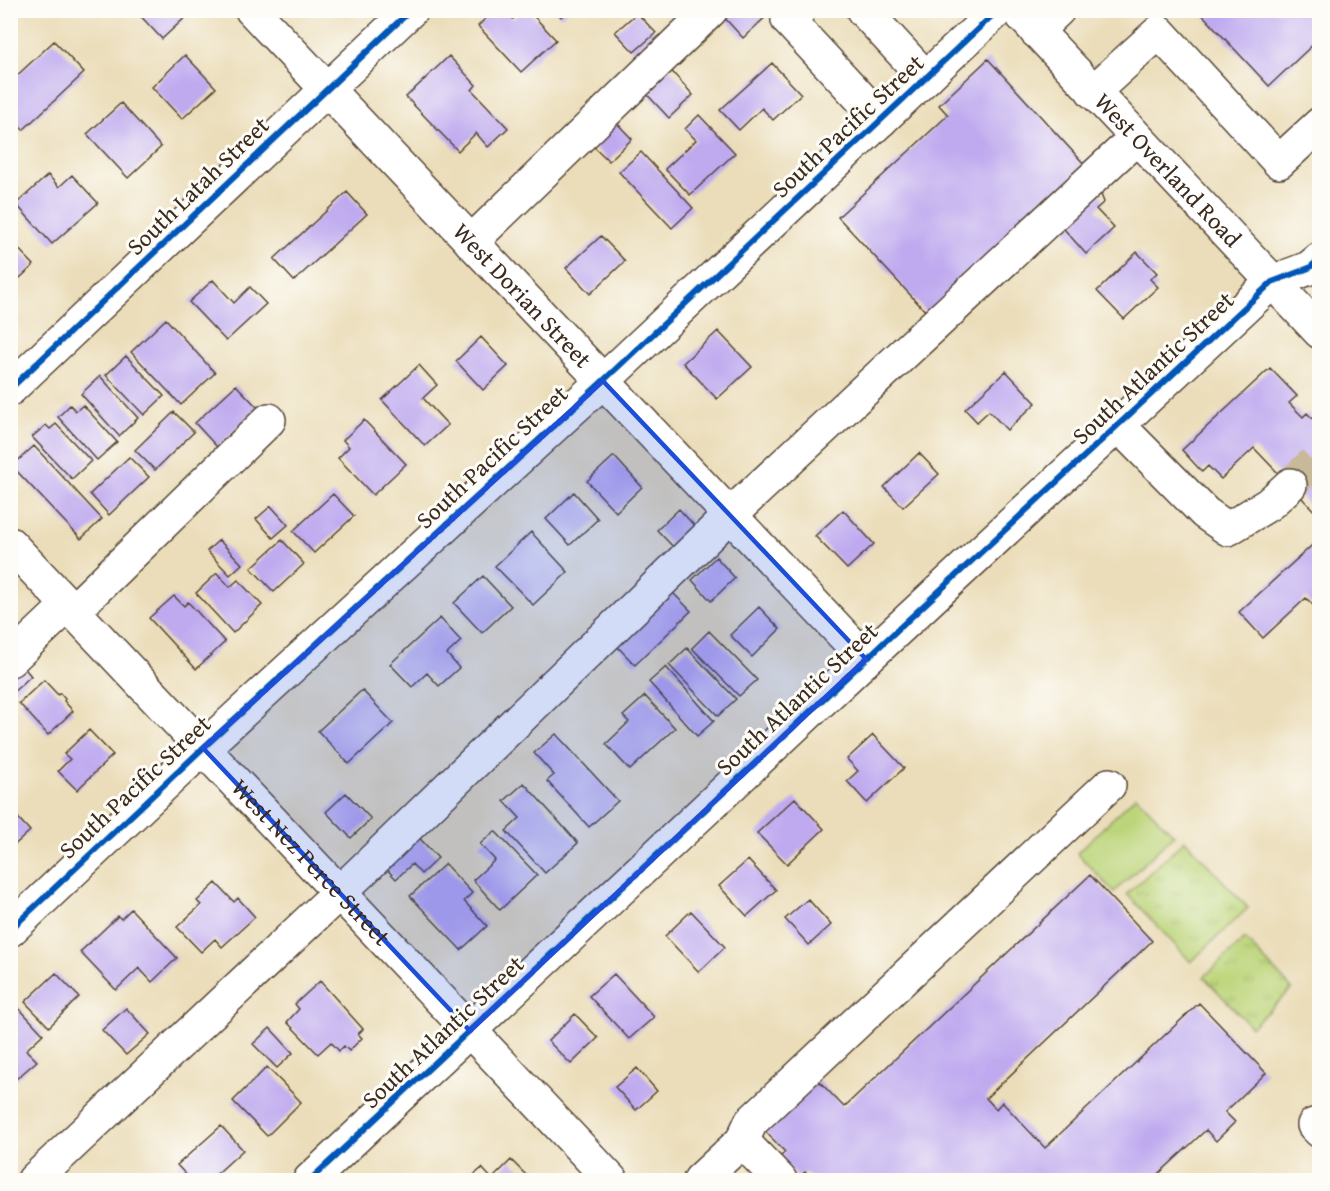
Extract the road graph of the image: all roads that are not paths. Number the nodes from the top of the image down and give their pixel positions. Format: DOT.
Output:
graph roads {
  1 [pos="252,10"];
  2 [pos="411,10"];
  3 [pos="711,10"];
  4 [pos="799,10"];
  5 [pos="863,10"];
  6 [pos="998,10"];
  7 [pos="1037,17"];
  8 [pos="926,78"];
  9 [pos="326,89"];
  10 [pos="1093,92"];
  11 [pos="881,120"];
  12 [pos="1320,124"];
  13 [pos="1136,138"];
  14 [pos="471,242"];
  15 [pos="1320,259"];
  16 [pos="1272,282"];
  17 [pos="1320,332"];
  18 [pos="603,381"];
  19 [pos="10,389"];
  20 [pos="269,420"];
  21 [pos="1118,425"];
  22 [pos="1290,485"];
  23 [pos="730,515"];
  24 [pos="10,544"];
  25 [pos="71,608"];
  26 [pos="866,659"];
  27 [pos="10,660"];
  28 [pos="203,748"];
  29 [pos="1109,785"];
  30 [pos="339,892"];
  31 [pos="10,930"];
  32 [pos="470,1031"];
  33 [pos="742,1141"];
  34 [pos="603,1178"];
  35 [pos="34,1180"];
  36 [pos="310,1180"];
  37 [pos="700,1180"];
  38 [pos="780,1180"];
  1 -- 9 [label="street, West Dorian Street"];
  2 -- 9 [label="street, South Latah Street"];
  3 -- 14 [label="street"];
  4 -- 11 [label="street"];
  5 -- 8 [label="street"];
  6 -- 8 [label="street, South Pacific Street"];
  7 -- 10 [label="street, West Overland Road"];
  8 -- 11 [label="street, South Pacific Street"];
  9 -- 14 [label="street, West Dorian Street"];
  9 -- 19 [label="street, South Latah Street"];
  10 -- 12 [label="street"];
  10 -- 13 [label="street, West Overland Road"];
  11 -- 18 [label="street, South Pacific Street"];
  13 -- 16 [label="street, West Overland Road"];
  13 -- 23 [label="street"];
  14 -- 18 [label="street, West Dorian Street"];
  15 -- 16 [label="street, South Atlantic Street"];
  16 -- 17 [label="street, West Overland Road"];
  16 -- 21 [label="street, South Atlantic Street"];
  18 -- 23 [label="street, West Dorian Street"];
  18 -- 28 [label="street, South Pacific Street"];
  20 -- 25 [label="street"];
  21 -- 22 [label="street"];
  21 -- 26 [label="street, South Atlantic Street"];
  23 -- 26 [label="street, West Dorian Street"];
  23 -- 30 [label="street"];
  24 -- 25 [label="street, West Nez Perce Street"];
  25 -- 27 [label="street"];
  25 -- 28 [label="street, West Nez Perce Street"];
  26 -- 32 [label="street, South Atlantic Street"];
  28 -- 30 [label="street, West Nez Perce Street"];
  28 -- 31 [label="street, South Pacific Street"];
  29 -- 33 [label="street"];
  30 -- 32 [label="street, West Nez Perce Street"];
  30 -- 35 [label="street"];
  32 -- 34 [label="street, West Nez Perce Street"];
  32 -- 36 [label="street, South Atlantic Street"];
  33 -- 37 [label="street"];
  33 -- 38 [label="street"];
}
